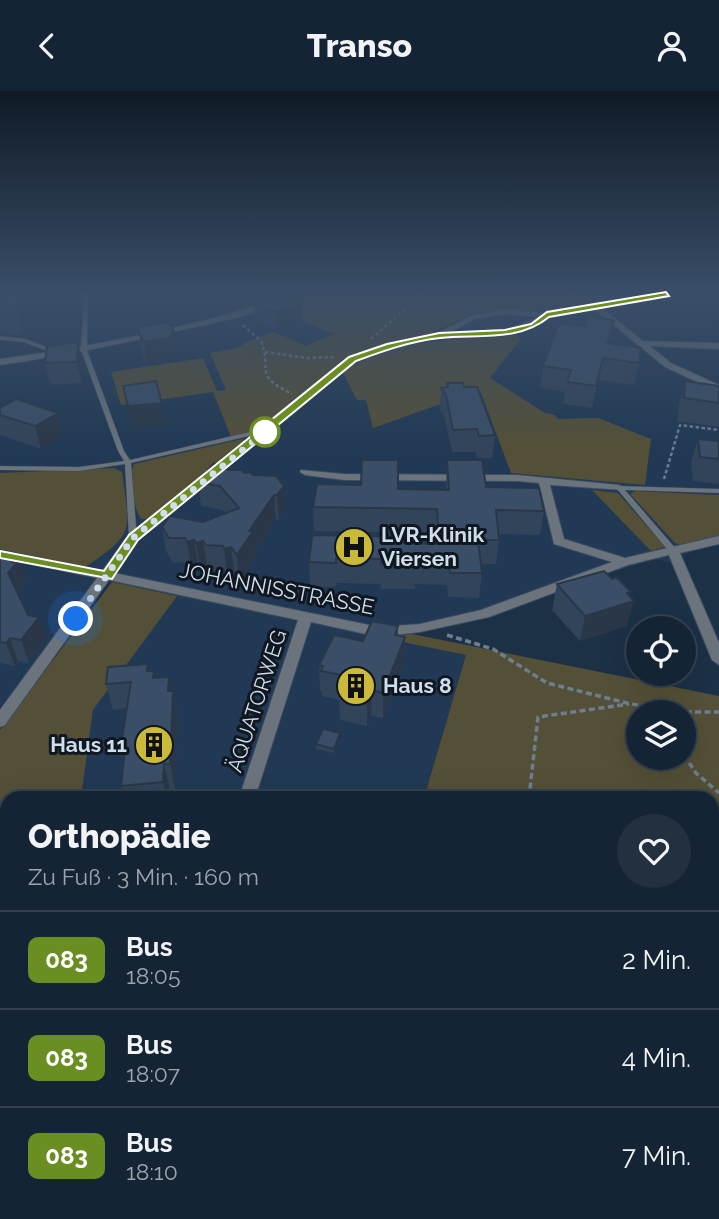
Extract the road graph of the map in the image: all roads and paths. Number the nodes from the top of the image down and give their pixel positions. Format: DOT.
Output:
graph roads {
  1 [pos="41,347"];
  2 [pos="84,347"];
  3 [pos="99,347"];
  4 [pos="263,347"];
  5 [pos="386,347"];
  6 [pos="645,347"];
  7 [pos="84,350"];
  8 [pos="265,352"];
  9 [pos="60,354"];
  10 [pos="341,356"];
  11 [pos="0,362"];
  12 [pos="719,389"];
  13 [pos="303,401"];
  14 [pos="269,429"];
  15 [pos="719,431"];
  16 [pos="128,462"];
  17 [pos="0,468"];
  18 [pos="305,472"];
  19 [pos="544,481"];
  20 [pos="662,487"];
  21 [pos="619,488"];
  22 [pos="719,491"];
  23 [pos="133,538"];
  24 [pos="719,540"];
  25 [pos="674,552"];
  26 [pos="0,554"];
  27 [pos="624,562"];
  28 [pos="108,576"];
  29 [pos="306,617"];
  30 [pos="421,628"];
  31 [pos="719,660"];
  32 [pos="626,702"];
  33 [pos="7,703"];
  34 [pos="626,704"];
  35 [pos="696,711"];
  36 [pos="719,712"];
  37 [pos="0,721"];
  38 [pos="694,770"];
  39 [pos="249,791"];
  40 [pos="530,791"];
  41 [pos="717,791"];
  1 -- 9 [label="lane"];
  2 -- 7 [label="lane"];
  3 -- 7 [label="street"];
  4 -- 8 [label="path"];
  5 -- 13 [label="street"];
  6 -- 12 [label="street"];
  7 -- 9 [label="street"];
  7 -- 16 [label="lane"];
  8 -- 10 [label="path"];
  8 -- 13 [label="path"];
  9 -- 11 [label="street"];
  13 -- 14 [label="street"];
  14 -- 16 [label="lane"];
  14 -- 23 [label="street"];
  15 -- 20 [label="path"];
  16 -- 17 [label="lane"];
  16 -- 23 [label="lane"];
  18 -- 19 [label="street"];
  19 -- 21 [label="street"];
  19 -- 27 [label="street"];
  20 -- 21 [label="lane"];
  20 -- 22 [label="lane"];
  21 -- 25 [label="lane"];
  23 -- 28 [label="street"];
  24 -- 25 [label="street, JOHANNISSTRASSE"];
  25 -- 27 [label="street, JOHANNISSTRASSE"];
  25 -- 31 [label="street"];
  26 -- 28 [label="street, JOHANNISSTRASSE"];
  27 -- 30 [label="street, JOHANNISSTRASSE"];
  28 -- 29 [label="street, JOHANNISSTRASSE"];
  28 -- 33 [label="street"];
  29 -- 30 [label="street, JOHANNISSTRASSE"];
  29 -- 39 [label="street, ÄQUATORWEG"];
  30 -- 32 [label="path"];
  33 -- 37 [label="street"];
  34 -- 40 [label="path"];
  35 -- 36 [label="path"];
  38 -- 41 [label="path"];
}
